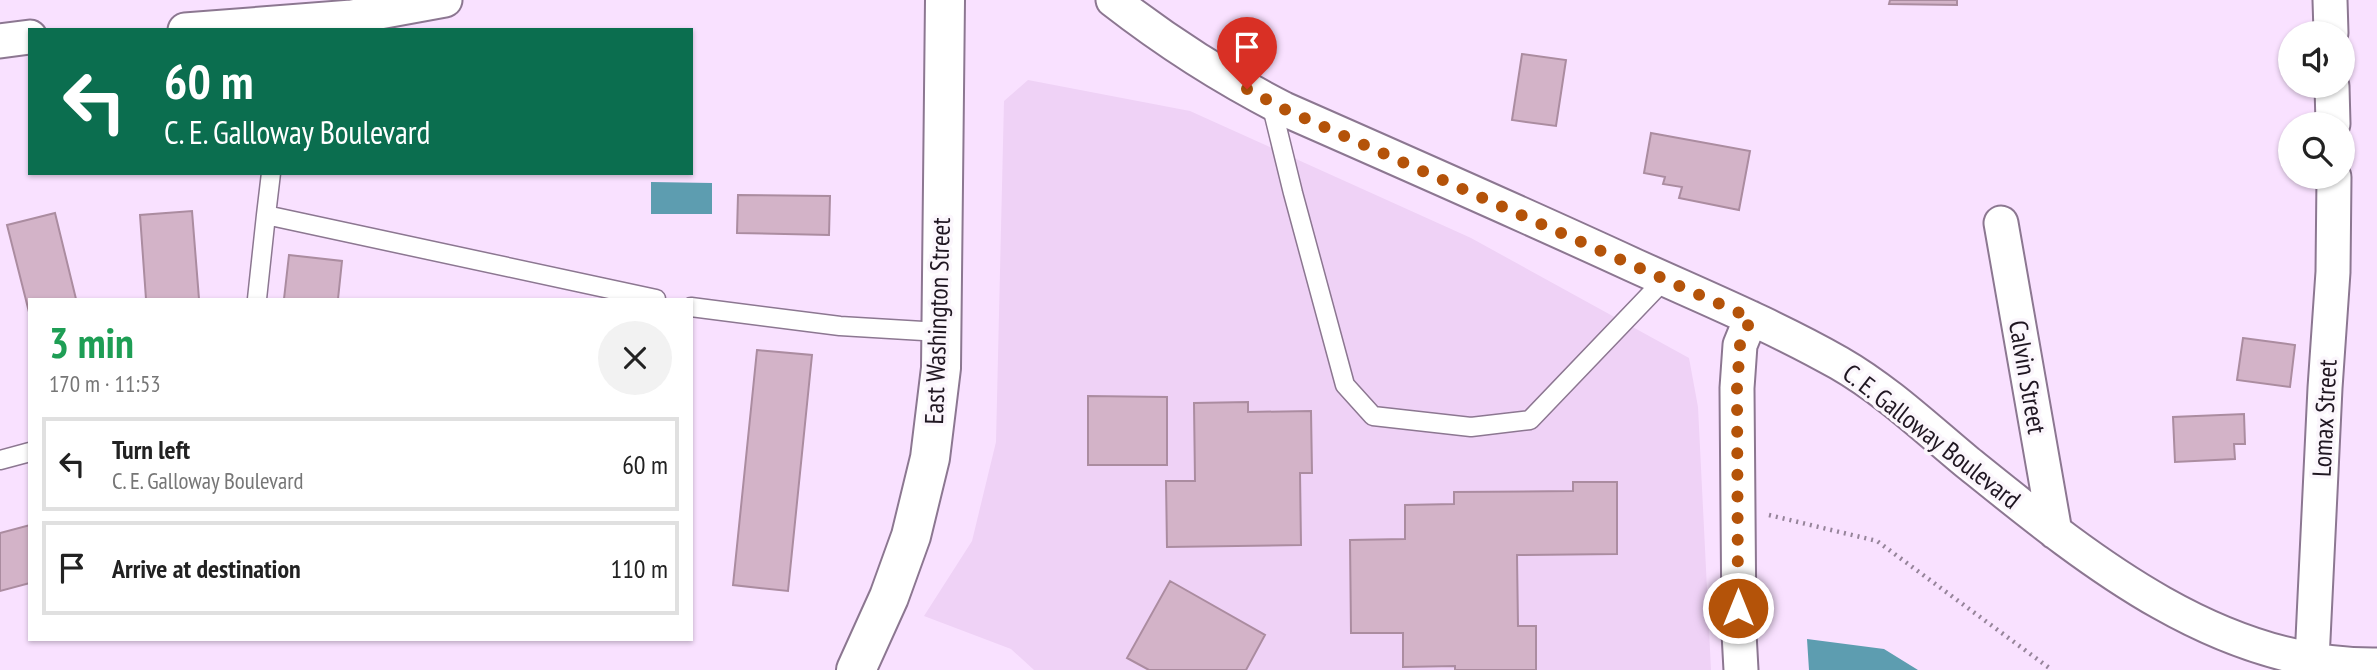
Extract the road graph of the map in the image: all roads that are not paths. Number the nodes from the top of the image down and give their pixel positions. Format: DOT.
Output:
graph roads {
  1 [pos="445,0"];
  2 [pos="945,0"];
  3 [pos="1113,0"];
  4 [pos="2330,0"];
  5 [pos="2331,21"];
  6 [pos="211,28"];
  7 [pos="28,37"];
  8 [pos="0,41"];
  9 [pos="1271,103"];
  10 [pos="271,175"];
  11 [pos="2334,189"];
  12 [pos="266,215"];
  13 [pos="2001,223"];
  14 [pos="1665,279"];
  15 [pos="257,298"];
  16 [pos="651,298"];
  17 [pos="693,307"];
  18 [pos="1751,318"];
  19 [pos="940,332"];
  20 [pos="28,453"];
  21 [pos="0,460"];
  22 [pos="2055,532"];
  23 [pos="2312,660"];
  24 [pos="2377,665"];
  25 [pos="856,670"];
  26 [pos="1741,670"];
  1 -- 6 [label="street"];
  2 -- 19 [label="street, East Washington Street"];
  3 -- 9 [label="street, C. E. Galloway Boulevard"];
  4 -- 5 [label="street"];
  7 -- 8 [label="street"];
  9 -- 14 [label="street, C. E. Galloway Boulevard"];
  9 -- 14 [label="lane"];
  10 -- 12 [label="lane"];
  11 -- 23 [label="street, Lomax Street"];
  12 -- 15 [label="lane"];
  12 -- 16 [label="lane"];
  13 -- 22 [label="street, Calvin Street"];
  14 -- 18 [label="street, C. E. Galloway Boulevard"];
  17 -- 19 [label="lane"];
  18 -- 22 [label="street, C. E. Galloway Boulevard"];
  18 -- 26 [label="street"];
  19 -- 25 [label="street, East Washington Street"];
  20 -- 21 [label="lane"];
  22 -- 23 [label="street, C. E. Galloway Boulevard"];
  23 -- 24 [label="street, C. E. Galloway Boulevard"];
}
